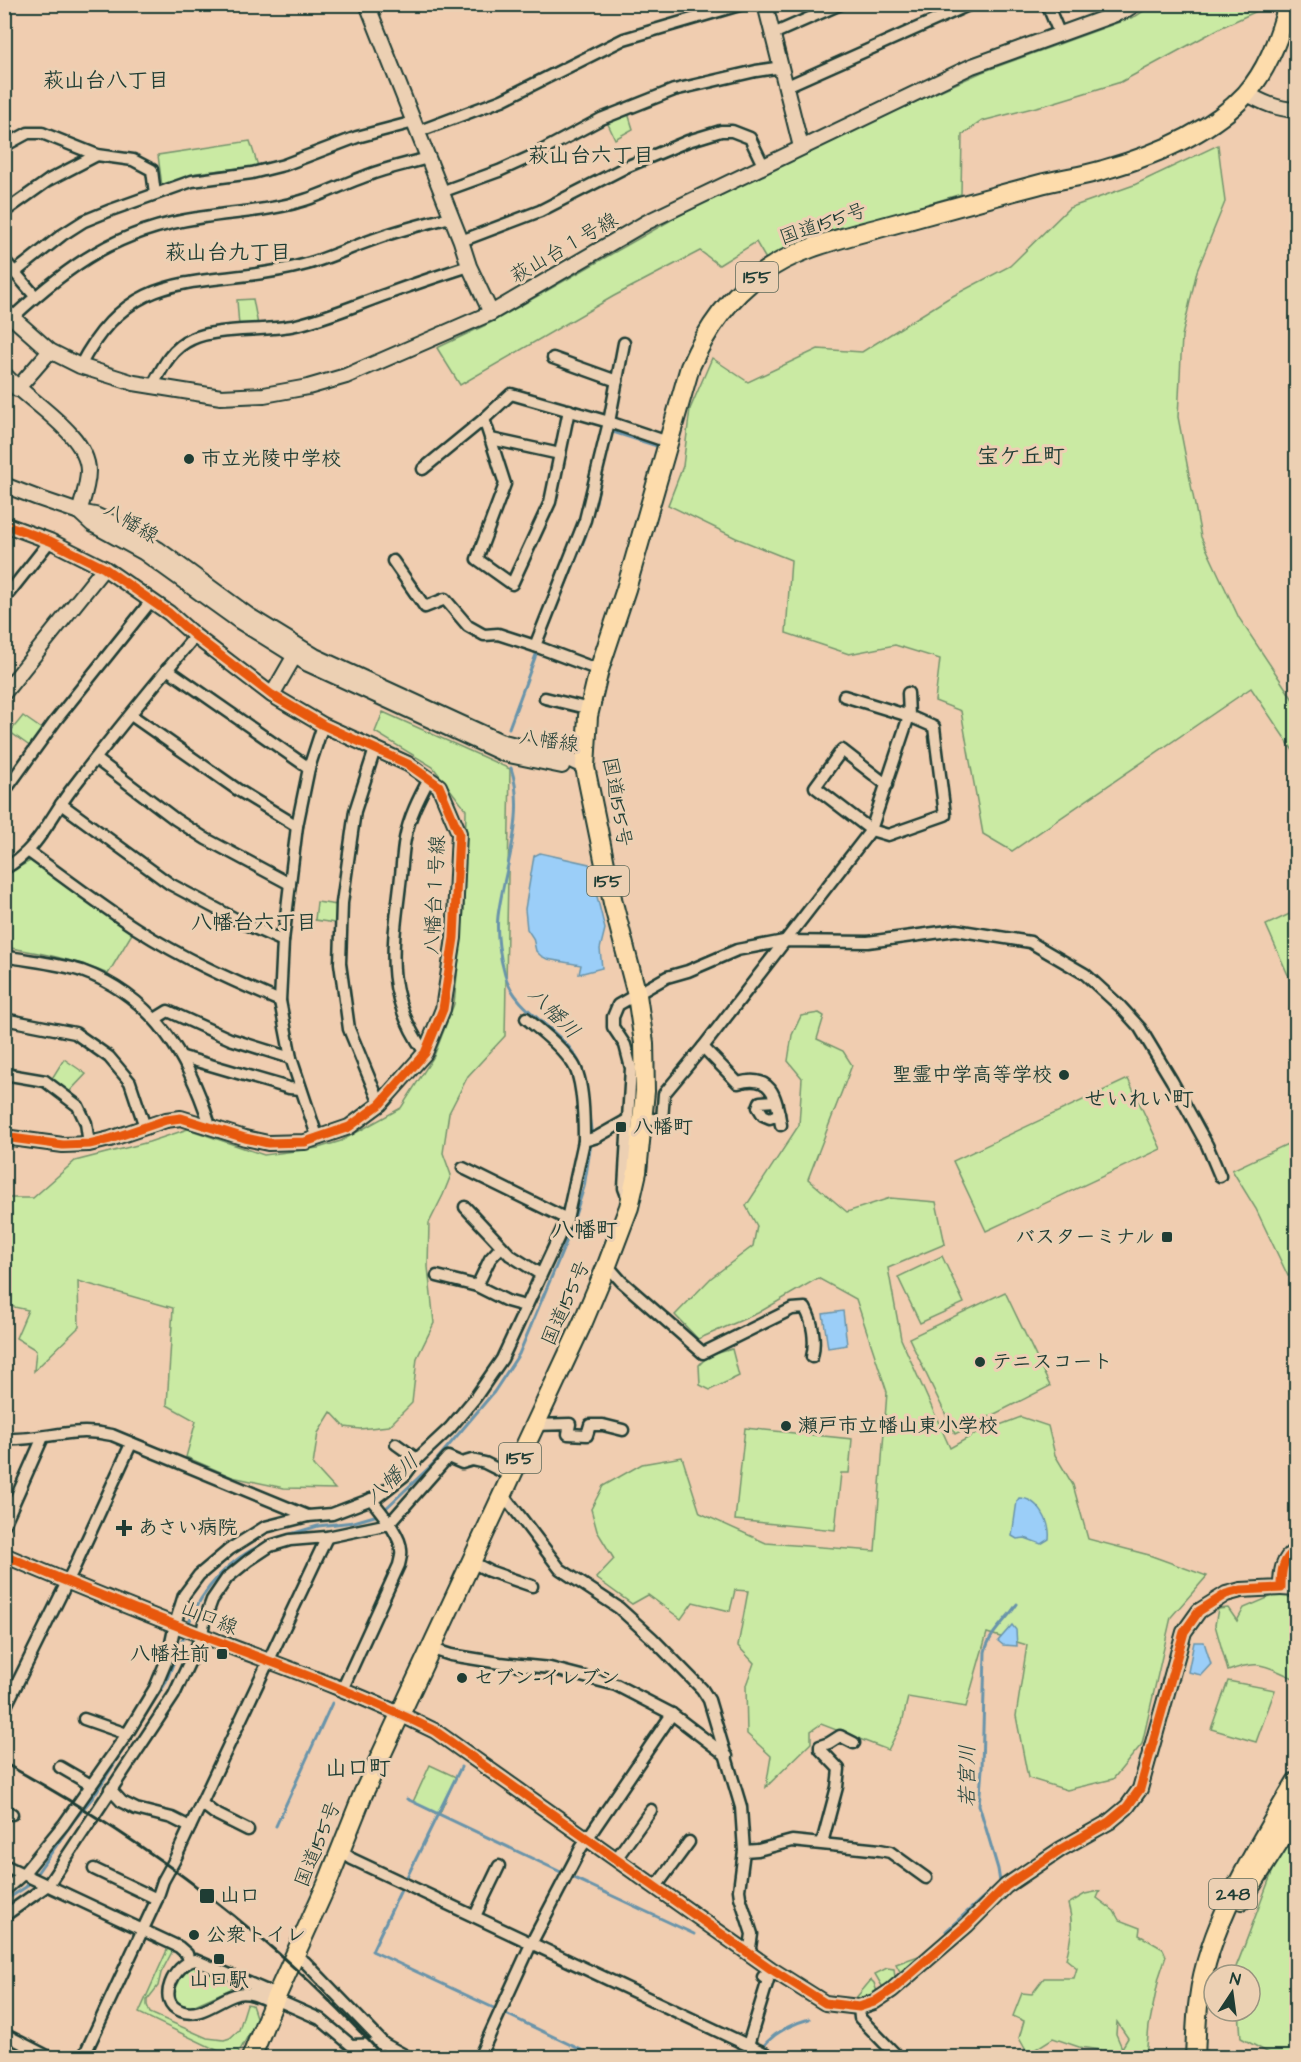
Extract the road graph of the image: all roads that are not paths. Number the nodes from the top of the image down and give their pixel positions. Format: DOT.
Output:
graph roads {
  1 [pos="367,4"];
  2 [pos="743,4"];
  3 [pos="765,4"];
  4 [pos="841,4"];
  5 [pos="971,4"];
  6 [pos="1047,4"];
  7 [pos="1288,4"];
  8 [pos="1126,7"];
  9 [pos="773,34"];
  10 [pos="1060,35"];
  11 [pos="782,67"];
  12 [pos="787,86"];
  13 [pos="1246,93"];
  14 [pos="1296,110"];
  15 [pos="416,127"];
  16 [pos="4,146"];
  17 [pos="801,147"];
  18 [pos="97,155"];
  19 [pos="428,158"];
  20 [pos="763,165"];
  21 [pos="441,192"];
  22 [pos="155,194"];
  23 [pos="4,212"];
  24 [pos="451,217"];
  25 [pos="461,241"];
  26 [pos="4,260"];
  27 [pos="469,266"];
  28 [pos="14,273"];
  29 [pos="35,296"];
  30 [pos="491,313"];
  31 [pos="8,314"];
  32 [pos="624,343"];
  33 [pos="50,351"];
  34 [pos="553,358"];
  35 [pos="80,366"];
  36 [pos="4,375"];
  37 [pos="617,381"];
  38 [pos="152,387"];
  39 [pos="17,389"];
  40 [pos="568,410"];
  41 [pos="484,419"];
  42 [pos="609,422"];
  43 [pos="491,439"];
  44 [pos="668,442"];
  45 [pos="560,454"];
  46 [pos="423,469"];
  47 [pos="4,485"];
  48 [pos="79,512"];
  49 [pos="4,524"];
  50 [pos="50,541"];
  51 [pos="393,561"];
  52 [pos="104,568"];
  53 [pos="4,600"];
  54 [pos="151,601"];
  55 [pos="195,636"];
  56 [pos="535,646"];
  57 [pos="297,652"];
  58 [pos="167,669"];
  59 [pos="599,670"];
  60 [pos="4,693"];
  61 [pos="908,693"];
  62 [pos="272,695"];
  63 [pos="844,696"];
  64 [pos="545,698"];
  65 [pos="590,709"];
  66 [pos="131,715"];
  67 [pos="909,716"];
  68 [pos="323,725"];
  69 [pos="375,749"];
  70 [pos="96,759"];
  71 [pos="585,767"];
  72 [pos="309,768"];
  73 [pos="429,779"];
  74 [pos="887,785"];
  75 [pos="4,792"];
  76 [pos="61,804"];
  77 [pos="297,826"];
  78 [pos="871,830"];
  79 [pos="29,852"];
  80 [pos="4,869"];
  81 [pos="290,884"];
  82 [pos="283,941"];
  83 [pos="783,941"];
  84 [pos="4,956"];
  85 [pos="637,995"];
  86 [pos="280,1001"];
  87 [pos="4,1018"];
  88 [pos="526,1018"];
  89 [pos="155,1019"];
  90 [pos="703,1047"];
  91 [pos="425,1053"];
  92 [pos="183,1057"];
  93 [pos="291,1058"];
  94 [pos="4,1074"];
  95 [pos="301,1089"];
  96 [pos="775,1101"];
  97 [pos="380,1104"];
  98 [pos="635,1119"];
  99 [pos="210,1125"];
  100 [pos="145,1127"];
  101 [pos="4,1137"];
  102 [pos="318,1139"];
  103 [pos="590,1140"];
  104 [pos="89,1144"];
  105 [pos="463,1168"];
  106 [pos="1220,1176"];
  107 [pos="465,1207"];
  108 [pos="567,1219"];
  109 [pos="501,1247"];
  110 [pos="608,1265"];
  111 [pos="540,1274"];
  112 [pos="437,1276"];
  113 [pos="477,1286"];
  114 [pos="525,1306"];
  115 [pos="812,1357"];
  116 [pos="535,1425"];
  117 [pos="623,1430"];
  118 [pos="43,1437"];
  119 [pos="4,1439"];
  120 [pos="131,1444"];
  121 [pos="396,1444"];
  122 [pos="431,1450"];
  123 [pos="417,1459"];
  124 [pos="443,1461"];
  125 [pos="511,1476"];
  126 [pos="502,1494"];
  127 [pos="374,1503"];
  128 [pos="308,1516"];
  129 [pos="387,1521"];
  130 [pos="4,1525"];
  131 [pos="327,1537"];
  132 [pos="1296,1550"];
  133 [pos="4,1555"];
  134 [pos="470,1561"];
  135 [pos="67,1582"];
  136 [pos="532,1586"];
  137 [pos="1281,1588"];
  138 [pos="1296,1589"];
  139 [pos="177,1625"];
  140 [pos="198,1634"];
  141 [pos="429,1648"];
  142 [pos="268,1661"];
  143 [pos="342,1690"];
  144 [pos="4,1710"];
  145 [pos="400,1714"];
  146 [pos="672,1714"];
  147 [pos="84,1719"];
  148 [pos="127,1734"];
  149 [pos="854,1743"];
  150 [pos="727,1756"];
  151 [pos="60,1767"];
  152 [pos="1296,1782"];
  153 [pos="92,1785"];
  154 [pos="110,1789"];
  155 [pos="201,1803"];
  156 [pos="651,1810"];
  157 [pos="1296,1815"];
  158 [pos="190,1827"];
  159 [pos="248,1830"];
  160 [pos="588,1839"];
  161 [pos="688,1842"];
  162 [pos="822,1843"];
  163 [pos="340,1850"];
  164 [pos="744,1851"];
  165 [pos="616,1859"];
  166 [pos="4,1865"];
  167 [pos="499,1866"];
  168 [pos="94,1869"];
  169 [pos="34,1878"];
  170 [pos="926,1878"];
  171 [pos="655,1888"];
  172 [pos="4,1891"];
  173 [pos="157,1899"];
  174 [pos="4,1916"];
  175 [pos="475,1916"];
  176 [pos="142,1931"];
  177 [pos="532,1942"];
  178 [pos="749,1955"];
  179 [pos="295,1956"];
  180 [pos="189,1961"];
  181 [pos="771,1969"];
  182 [pos="275,1999"];
  183 [pos="859,2007"];
  184 [pos="1198,2017"];
  185 [pos="4,2034"];
  186 [pos="384,2044"];
  187 [pos="754,2048"];
  188 [pos="51,2058"];
  189 [pos="82,2058"];
  190 [pos="251,2058"];
  191 [pos="410,2058"];
  192 [pos="479,2058"];
  193 [pos="746,2058"];
  194 [pos="775,2058"];
  195 [pos="899,2058"];
  196 [pos="1195,2058"];
  1 -- 15 [label="street"];
  2 -- 15 [label="street"];
  3 -- 9 [label="street"];
  4 -- 9 [label="street"];
  5 -- 12 [label="street"];
  6 -- 10 [label="street"];
  7 -- 13 [label="highway, 国道155号 / 155"];
  8 -- 10 [label="street, 萩山台１号線"];
  9 -- 11 [label="street"];
  10 -- 17 [label="street, 萩山台１号線"];
  11 -- 12 [label="street"];
  11 -- 21 [label="street"];
  12 -- 17 [label="street"];
  13 -- 14 [label="street"];
  13 -- 44 [label="highway, 国道155号 / 155"];
  15 -- 19 [label="street"];
  15 -- 22 [label="street"];
  16 -- 18 [label="street"];
  17 -- 20 [label="street, 萩山台１号線"];
  18 -- 22 [label="street"];
  18 -- 23 [label="street"];
  19 -- 21 [label="street"];
  19 -- 29 [label="street"];
  20 -- 25 [label="street"];
  20 -- 30 [label="street, 萩山台１号線"];
  21 -- 24 [label="street"];
  22 -- 28 [label="street"];
  24 -- 25 [label="street"];
  24 -- 35 [label="street"];
  25 -- 27 [label="street"];
  26 -- 28 [label="street"];
  27 -- 30 [label="street"];
  27 -- 38 [label="street"];
  28 -- 29 [label="street"];
  29 -- 31 [label="street"];
  30 -- 38 [label="street, 萩山台１号線"];
  31 -- 33 [label="street, 萩山台１号線"];
  32 -- 37 [label="street"];
  33 -- 35 [label="street, 萩山台１号線"];
  33 -- 39 [label="street"];
  34 -- 37 [label="street"];
  35 -- 38 [label="street, 萩山台１号線"];
  36 -- 39 [label="street"];
  37 -- 42 [label="street"];
  39 -- 48 [label="street"];
  40 -- 41 [label="street"];
  40 -- 42 [label="street"];
  40 -- 45 [label="street"];
  41 -- 43 [label="street"];
  41 -- 46 [label="street"];
  42 -- 44 [label="street"];
  42 -- 56 [label="street"];
  43 -- 45 [label="street"];
  43 -- 45 [label="street"];
  44 -- 59 [label="highway, 国道155号 / 155"];
  47 -- 48 [label="street, 八幡線"];
  48 -- 57 [label="street, 八幡線"];
  49 -- 50 [label="street, 八幡台１号線"];
  50 -- 52 [label="street, 八幡台１号線"];
  50 -- 53 [label="street"];
  51 -- 56 [label="street"];
  52 -- 54 [label="street, 八幡台１号線"];
  52 -- 60 [label="street"];
  54 -- 55 [label="street, 八幡台１号線"];
  54 -- 75 [label="street"];
  55 -- 58 [label="street"];
  55 -- 62 [label="street, 八幡台１号線"];
  56 -- 59 [label="street"];
  57 -- 62 [label="street"];
  57 -- 71 [label="street, 八幡線"];
  58 -- 66 [label="street"];
  58 -- 72 [label="street"];
  59 -- 65 [label="highway, 国道155号 / 155"];
  61 -- 67 [label="street"];
  62 -- 68 [label="street, 八幡台１号線"];
  63 -- 67 [label="street"];
  64 -- 65 [label="street"];
  65 -- 71 [label="highway, 国道155号 / 155"];
  66 -- 70 [label="street"];
  66 -- 77 [label="street"];
  67 -- 74 [label="street"];
  67 -- 78 [label="street"];
  68 -- 69 [label="street, 八幡台１号線"];
  68 -- 72 [label="street"];
  69 -- 73 [label="street, 八幡台１号線"];
  69 -- 97 [label="street"];
  70 -- 76 [label="street"];
  70 -- 81 [label="street"];
  71 -- 85 [label="highway, 国道155号 / 155"];
  72 -- 77 [label="street"];
  73 -- 91 [label="street"];
  73 -- 91 [label="street, 八幡台１号線"];
  74 -- 78 [label="street"];
  74 -- 78 [label="street"];
  76 -- 79 [label="street"];
  76 -- 82 [label="street"];
  77 -- 81 [label="street"];
  78 -- 83 [label="street"];
  79 -- 80 [label="street"];
  79 -- 86 [label="street"];
  81 -- 82 [label="street"];
  82 -- 86 [label="street"];
  83 -- 85 [label="street"];
  83 -- 90 [label="street"];
  83 -- 106 [label="street"];
  84 -- 89 [label="street"];
  85 -- 98 [label="highway, 国道155号 / 155"];
  85 -- 98 [label="street"];
  86 -- 93 [label="street"];
  87 -- 100 [label="street"];
  88 -- 103 [label="street"];
  89 -- 92 [label="street"];
  89 -- 93 [label="street"];
  90 -- 96 [label="street"];
  90 -- 98 [label="street"];
  91 -- 97 [label="street, 八幡台１号線"];
  92 -- 95 [label="street"];
  92 -- 99 [label="street"];
  93 -- 95 [label="street"];
  94 -- 104 [label="street"];
  95 -- 102 [label="street"];
  96 -- 96 [label="street"];
  97 -- 102 [label="street, 八幡台１号線"];
  98 -- 103 [label="street"];
  98 -- 110 [label="highway, 国道155号 / 155"];
  99 -- 100 [label="street, 八幡台１号線"];
  99 -- 102 [label="street, 八幡台１号線"];
  100 -- 104 [label="street, 八幡台１号線"];
  101 -- 104 [label="street, 八幡台１号線"];
  103 -- 108 [label="street"];
  105 -- 108 [label="street"];
  107 -- 109 [label="street"];
  108 -- 111 [label="street"];
  109 -- 111 [label="street"];
  109 -- 113 [label="street"];
  110 -- 115 [label="street"];
  110 -- 116 [label="highway, 国道155号 / 155"];
  111 -- 114 [label="street"];
  112 -- 113 [label="street"];
  113 -- 114 [label="street"];
  114 -- 122 [label="street"];
  116 -- 117 [label="street"];
  116 -- 125 [label="highway, 国道155号 / 155"];
  118 -- 119 [label="street"];
  118 -- 120 [label="street"];
  118 -- 130 [label="street"];
  120 -- 128 [label="street"];
  120 -- 135 [label="street"];
  121 -- 123 [label="street"];
  122 -- 123 [label="street"];
  122 -- 124 [label="street"];
  123 -- 127 [label="street"];
  124 -- 125 [label="street"];
  124 -- 129 [label="street"];
  125 -- 126 [label="highway, 国道155号 / 155"];
  126 -- 134 [label="highway, 国道155号 / 155"];
  126 -- 150 [label="street"];
  127 -- 128 [label="street"];
  127 -- 129 [label="street"];
  128 -- 139 [label="street"];
  129 -- 131 [label="street"];
  129 -- 143 [label="street"];
  131 -- 140 [label="street"];
  131 -- 142 [label="street"];
  132 -- 137 [label="street"];
  133 -- 135 [label="street, 山口線"];
  134 -- 136 [label="street"];
  134 -- 141 [label="highway, 国道155号 / 155"];
  135 -- 139 [label="street, 山口線"];
  135 -- 144 [label="street"];
  137 -- 138 [label="street"];
  137 -- 183 [label="street"];
  139 -- 140 [label="street, 山口線"];
  139 -- 148 [label="street"];
  140 -- 142 [label="street, 山口線"];
  140 -- 154 [label="street"];
  141 -- 145 [label="highway, 国道155号 / 155"];
  141 -- 146 [label="street"];
  142 -- 143 [label="street, 山口線"];
  142 -- 155 [label="street"];
  143 -- 145 [label="street, 山口線"];
  145 -- 160 [label="street, 山口線"];
  145 -- 163 [label="highway, 国道155号 / 155"];
  146 -- 150 [label="street"];
  146 -- 160 [label="street"];
  147 -- 148 [label="street"];
  148 -- 153 [label="street"];
  149 -- 162 [label="street"];
  150 -- 164 [label="street"];
  151 -- 153 [label="street"];
  152 -- 184 [label="highway, 248"];
  153 -- 169 [label="street"];
  154 -- 158 [label="street"];
  154 -- 169 [label="street"];
  155 -- 158 [label="street"];
  155 -- 159 [label="street"];
  156 -- 165 [label="street"];
  157 -- 184 [label="highway, 248"];
  158 -- 173 [label="street"];
  160 -- 165 [label="street, 山口線"];
  160 -- 177 [label="street"];
  161 -- 171 [label="street"];
  162 -- 164 [label="street"];
  162 -- 170 [label="street"];
  163 -- 175 [label="street"];
  163 -- 179 [label="highway, 国道155号 / 155"];
  164 -- 178 [label="street"];
  165 -- 171 [label="street, 山口線"];
  166 -- 169 [label="street"];
  167 -- 175 [label="street"];
  168 -- 173 [label="street"];
  169 -- 172 [label="street"];
  169 -- 174 [label="street"];
  169 -- 176 [label="street"];
  171 -- 178 [label="street, 山口線"];
  173 -- 176 [label="street"];
  175 -- 177 [label="street"];
  176 -- 180 [label="street"];
  176 -- 189 [label="street"];
  177 -- 187 [label="street"];
  177 -- 192 [label="street"];
  178 -- 181 [label="street, 山口線"];
  179 -- 182 [label="highway, 国道155号 / 155"];
  179 -- 186 [label="street"];
  180 -- 182 [label="street"];
  180 -- 182 [label="street"];
  181 -- 183 [label="street, 山口線"];
  181 -- 187 [label="street"];
  182 -- 186 [label="street"];
  182 -- 190 [label="highway, 国道155号 / 155"];
  183 -- 195 [label="street"];
  184 -- 196 [label="highway, 248"];
  185 -- 188 [label="street"];
  186 -- 191 [label="street"];
  187 -- 193 [label="street"];
  187 -- 194 [label="street"];
}
